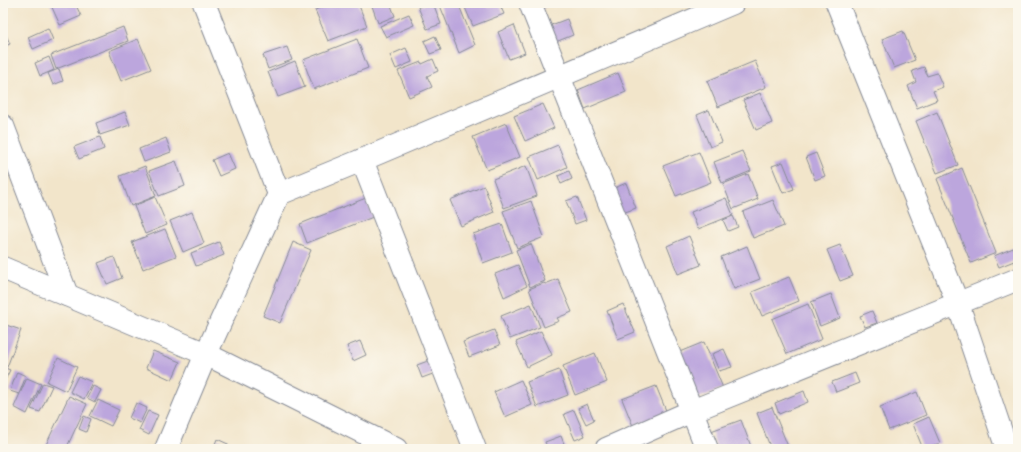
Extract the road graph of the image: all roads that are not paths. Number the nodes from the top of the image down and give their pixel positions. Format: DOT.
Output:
graph roads {
  1 [pos="204,3"];
  2 [pos="530,3"];
  3 [pos="733,3"];
  4 [pos="837,3"];
  5 [pos="560,76"];
  6 [pos="3,126"];
  7 [pos="362,160"];
  8 [pos="278,194"];
  9 [pos="3,268"];
  10 [pos="1018,279"];
  11 [pos="67,295"];
  12 [pos="958,304"];
  13 [pos="206,354"];
  14 [pos="692,411"];
  15 [pos="166,449"];
  16 [pos="396,449"];
  17 [pos="475,449"];
  18 [pos="606,449"];
  19 [pos="707,449"];
  20 [pos="1007,449"];
  1 -- 8 [label="street"];
  2 -- 5 [label="street"];
  3 -- 5 [label="street"];
  4 -- 12 [label="street"];
  5 -- 7 [label="street"];
  5 -- 14 [label="street"];
  6 -- 11 [label="street"];
  7 -- 8 [label="street"];
  7 -- 17 [label="street"];
  8 -- 13 [label="street"];
  9 -- 11 [label="street"];
  10 -- 12 [label="street"];
  11 -- 13 [label="street"];
  12 -- 14 [label="street"];
  12 -- 20 [label="street"];
  13 -- 15 [label="street"];
  13 -- 16 [label="street"];
  14 -- 18 [label="street"];
  14 -- 19 [label="street"];
}
